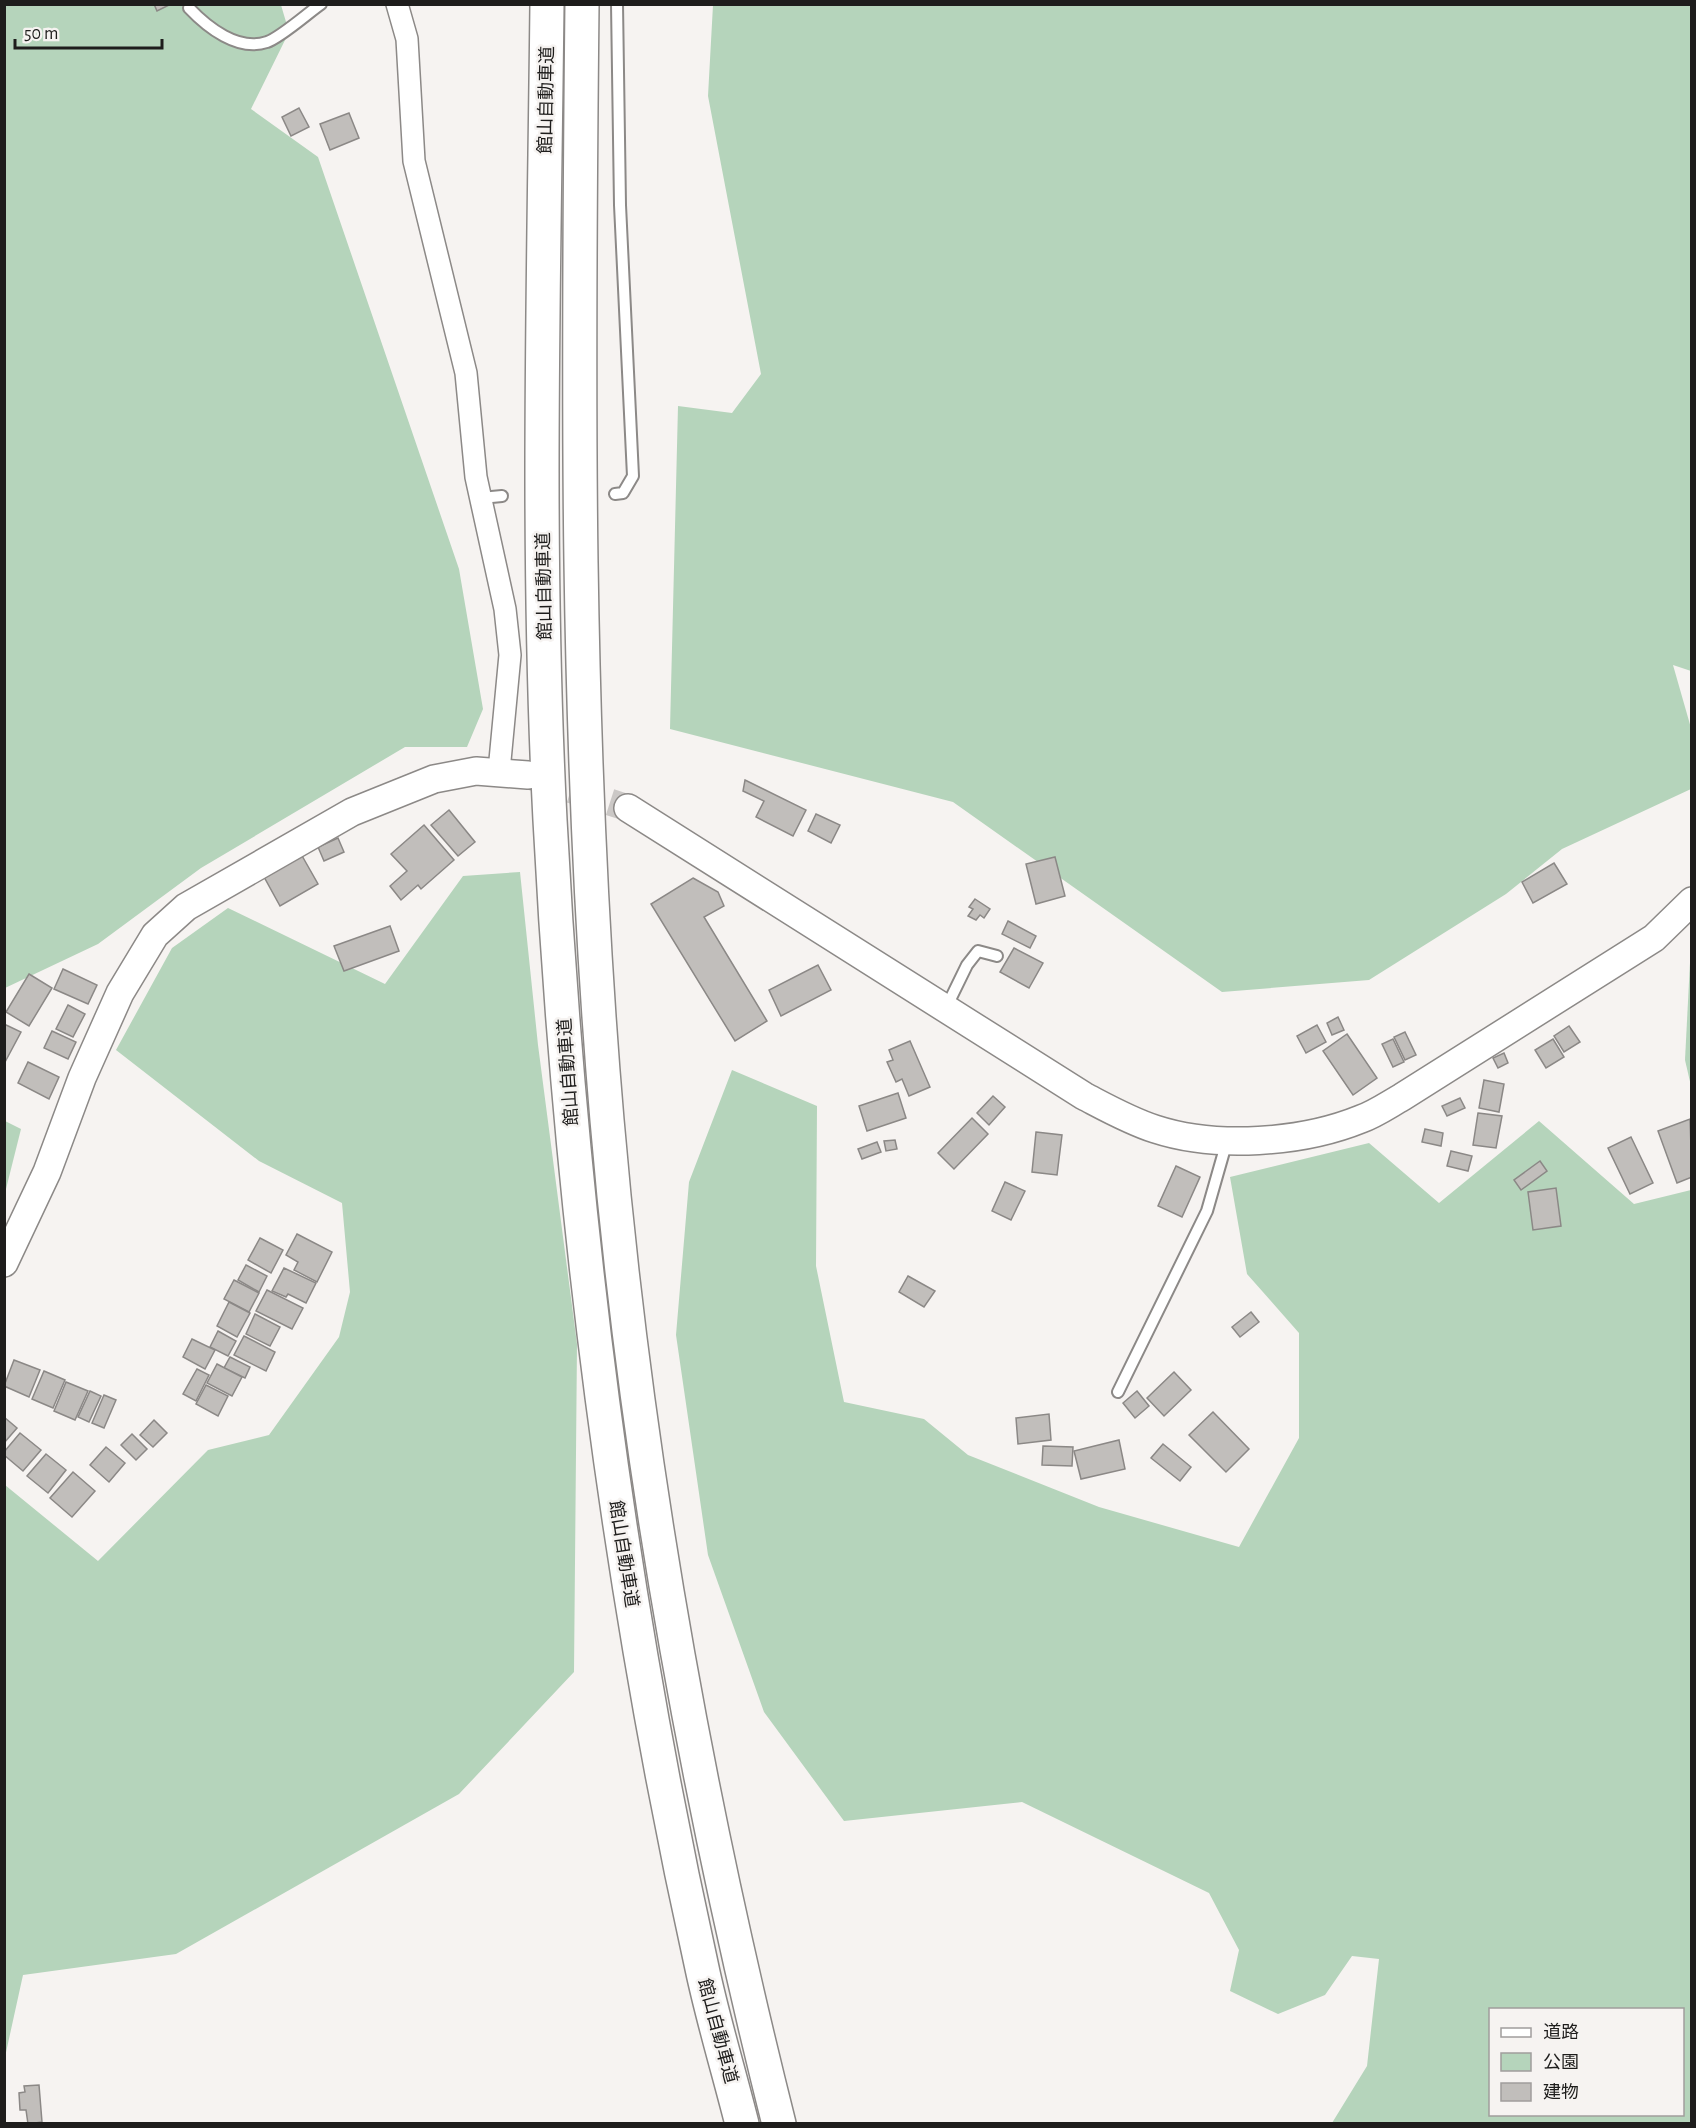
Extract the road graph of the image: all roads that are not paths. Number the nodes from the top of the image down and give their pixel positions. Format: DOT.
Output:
graph roads {
  1 [pos="321,4"];
  2 [pos="397,4"];
  3 [pos="547,4"];
  4 [pos="582,4"];
  5 [pos="617,4"];
  6 [pos="189,8"];
  7 [pos="615,494"];
  8 [pos="499,771"];
  9 [pos="528,776"];
  10 [pos="628,808"];
  11 [pos="1692,901"];
  12 [pos="997,956"];
  13 [pos="946,1008"];
  14 [pos="1227,1141"];
  15 [pos="4,1263"];
  16 [pos="1118,1392"];
  17 [pos="742,2124"];
  18 [pos="779,2124"];
  1 -- 6 [label="lane"];
  2 -- 8 [label="street"];
  3 -- 17 [label="highway, 館山自動車道"];
  4 -- 18 [label="highway, 館山自動車道"];
  5 -- 7 [label="lane"];
  8 -- 9 [label="street"];
  8 -- 15 [label="street"];
  10 -- 13 [label="street"];
  11 -- 14 [label="street"];
  12 -- 13 [label="lane"];
  13 -- 14 [label="street"];
  14 -- 16 [label="lane"];
}
